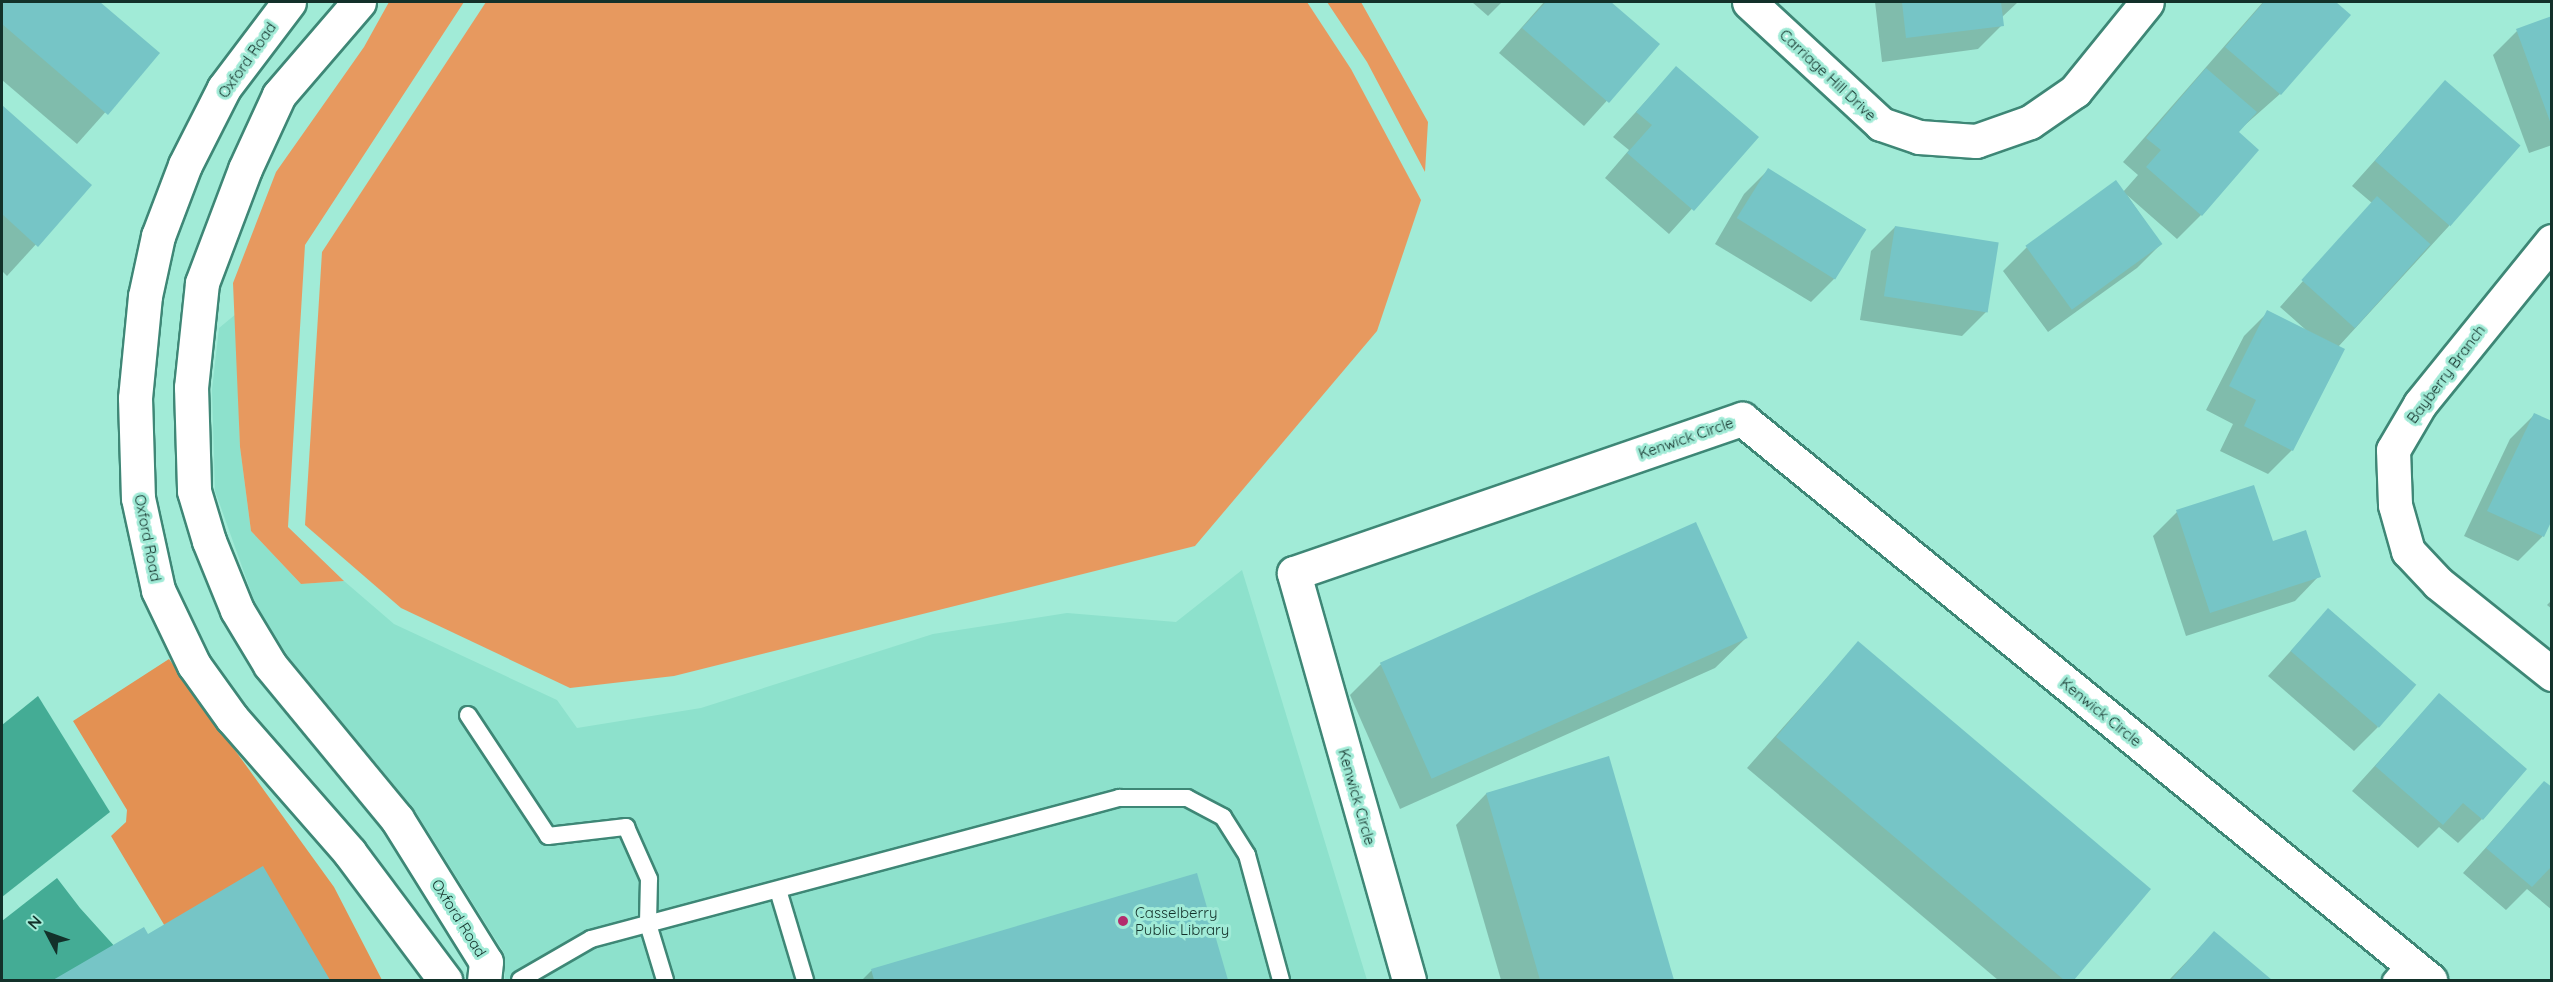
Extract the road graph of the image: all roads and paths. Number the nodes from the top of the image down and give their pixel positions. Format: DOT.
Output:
graph roads {
  1 [pos="289,2"];
  2 [pos="359,2"];
  3 [pos="1749,2"];
  4 [pos="2147,2"];
  5 [pos="2552,242"];
  6 [pos="2552,674"];
  7 [pos="468,715"];
  8 [pos="778,890"];
  9 [pos="648,924"];
  10 [pos="2409,974"];
  11 [pos="446,981"];
  12 [pos="484,981"];
  13 [pos="520,981"];
  14 [pos="665,981"];
  15 [pos="805,981"];
  16 [pos="1281,981"];
  17 [pos="1408,981"];
  1 -- 11 [label="street, Oxford Road"];
  2 -- 12 [label="street, Oxford Road"];
  3 -- 4 [label="street, Carriage Hill Drive"];
  5 -- 6 [label="street, Bayberry Branch"];
  7 -- 9 [label="lane"];
  8 -- 9 [label="lane"];
  8 -- 15 [label="lane"];
  8 -- 16 [label="lane"];
  9 -- 13 [label="lane"];
  9 -- 14 [label="lane"];
  10 -- 17 [label="street, Kenwick Circle"];
}
